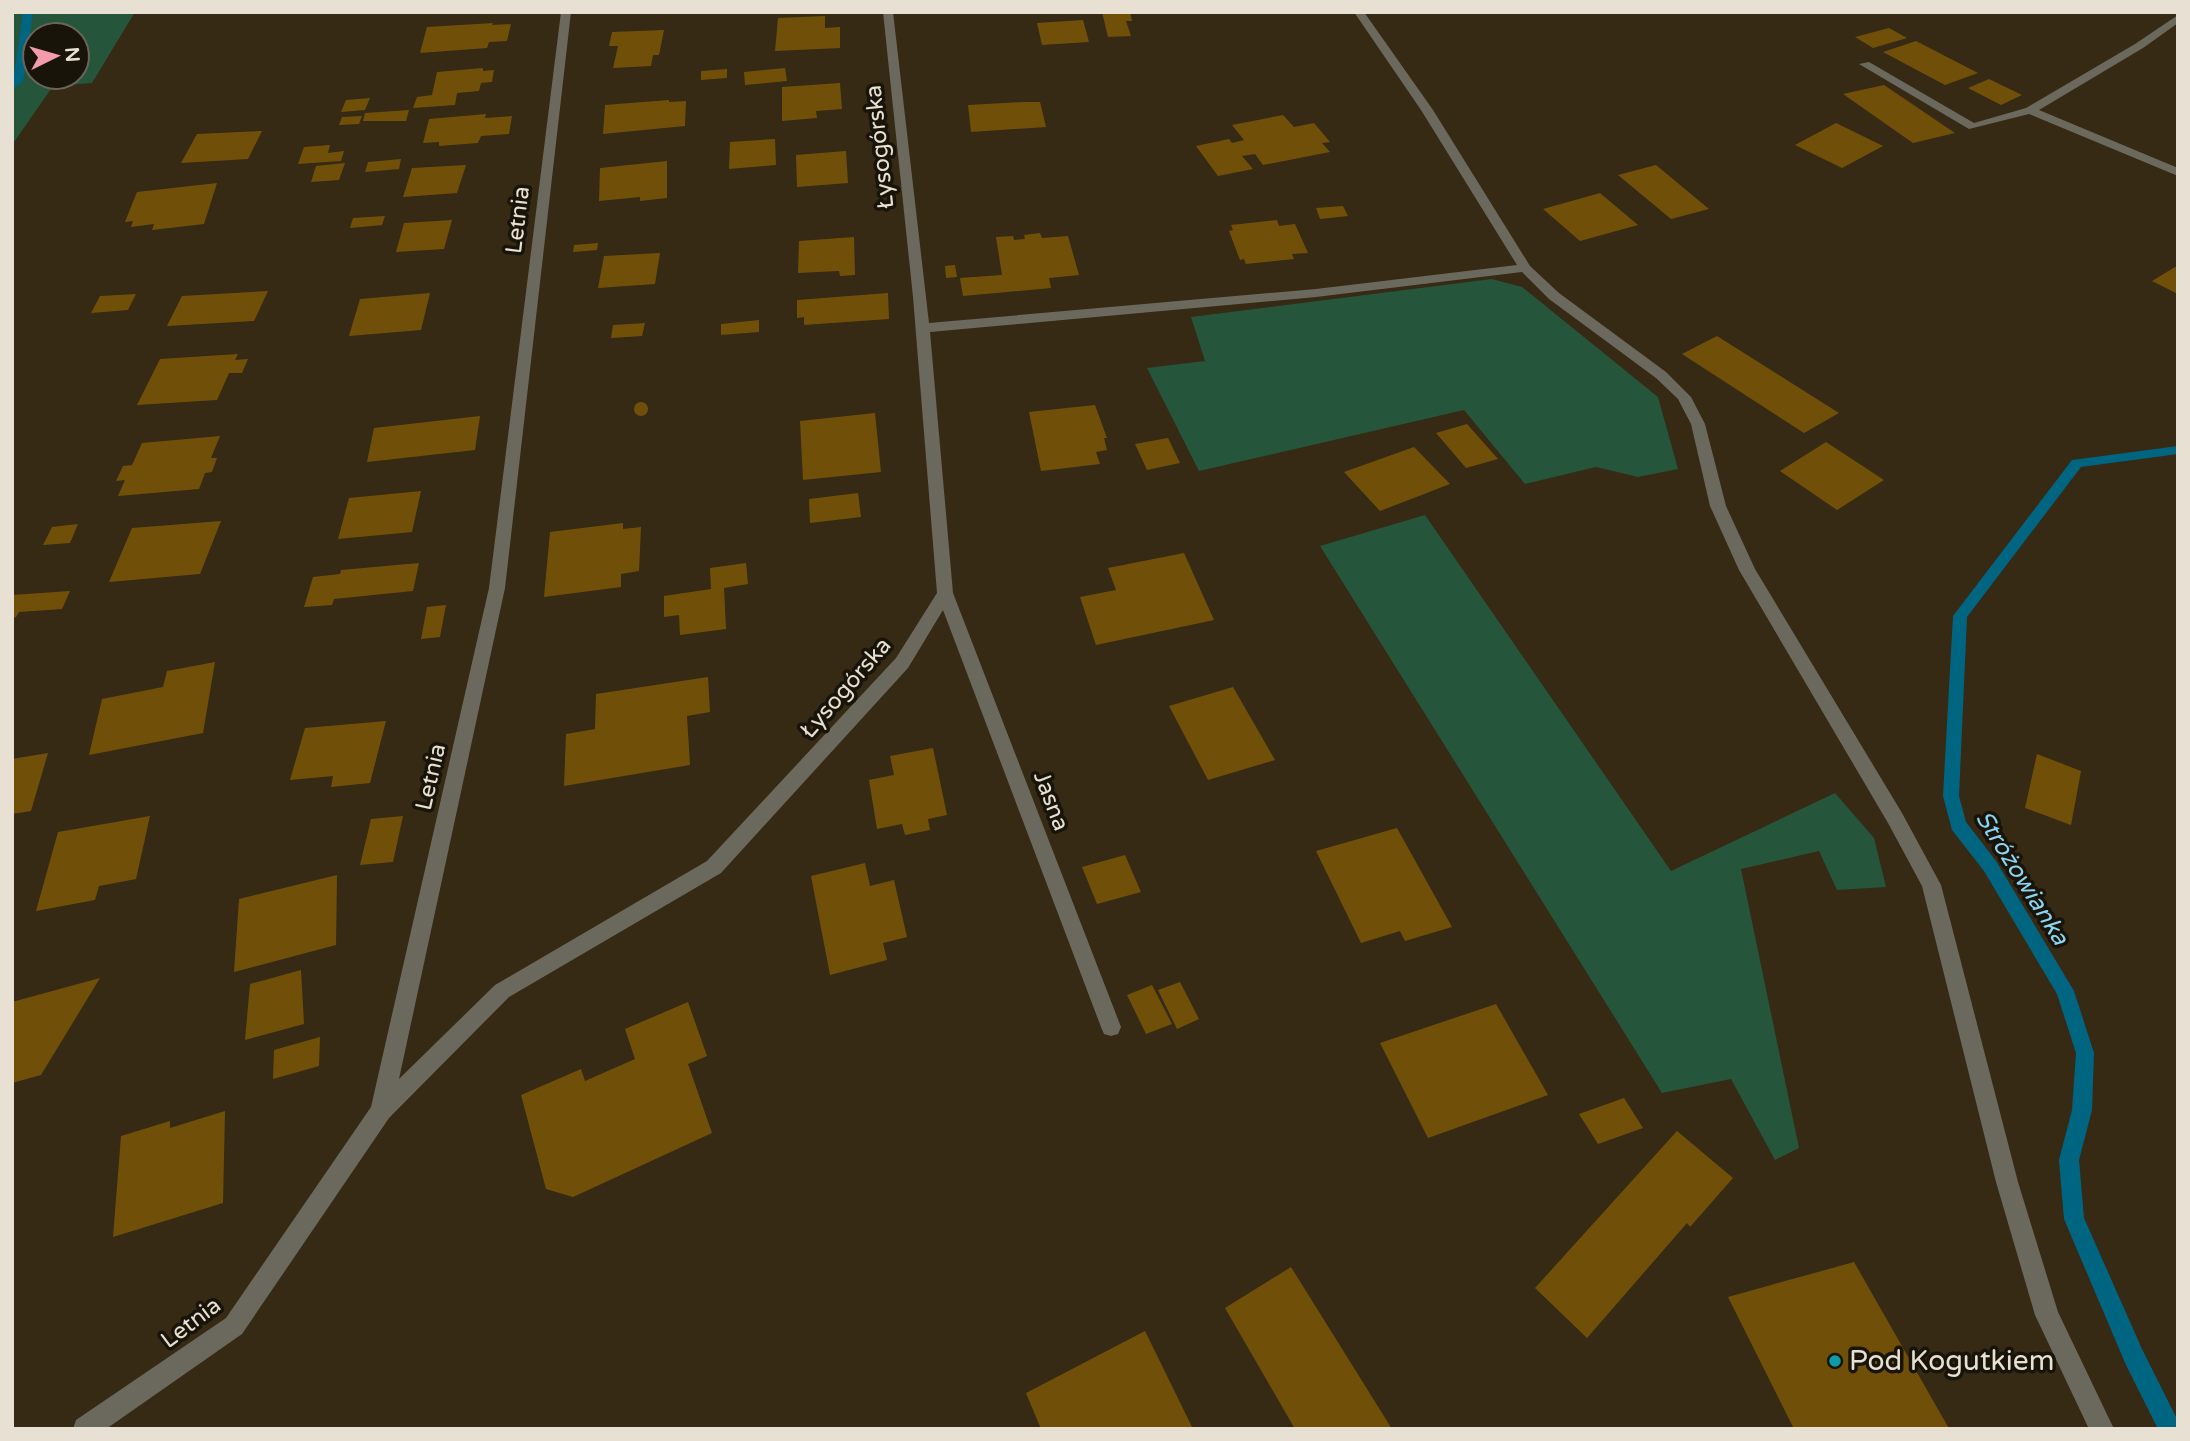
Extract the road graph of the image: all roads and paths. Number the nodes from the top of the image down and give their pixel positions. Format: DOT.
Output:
graph roads {
  1 [pos="566,12"];
  2 [pos="888,12"];
  3 [pos="1359,12"];
  4 [pos="2178,18"];
  5 [pos="1865,64"];
  6 [pos="2030,110"];
  7 [pos="2178,172"];
  8 [pos="1525,268"];
  9 [pos="923,328"];
  10 [pos="944,593"];
  11 [pos="1111,1027"];
  12 [pos="381,1111"];
  13 [pos="85,1429"];
  14 [pos="2102,1429"];
  1 -- 12 [label="street, Letnia"];
  2 -- 9 [label="street, Łysogórska"];
  3 -- 8 [label="street"];
  4 -- 6 [label="street"];
  5 -- 6 [label="street"];
  6 -- 7 [label="street"];
  8 -- 9 [label="street"];
  8 -- 14 [label="street"];
  9 -- 10 [label="street, Łysogórska"];
  10 -- 11 [label="street, Jasna"];
  10 -- 12 [label="street, Łysogórska"];
  12 -- 13 [label="street, Letnia"];
}
